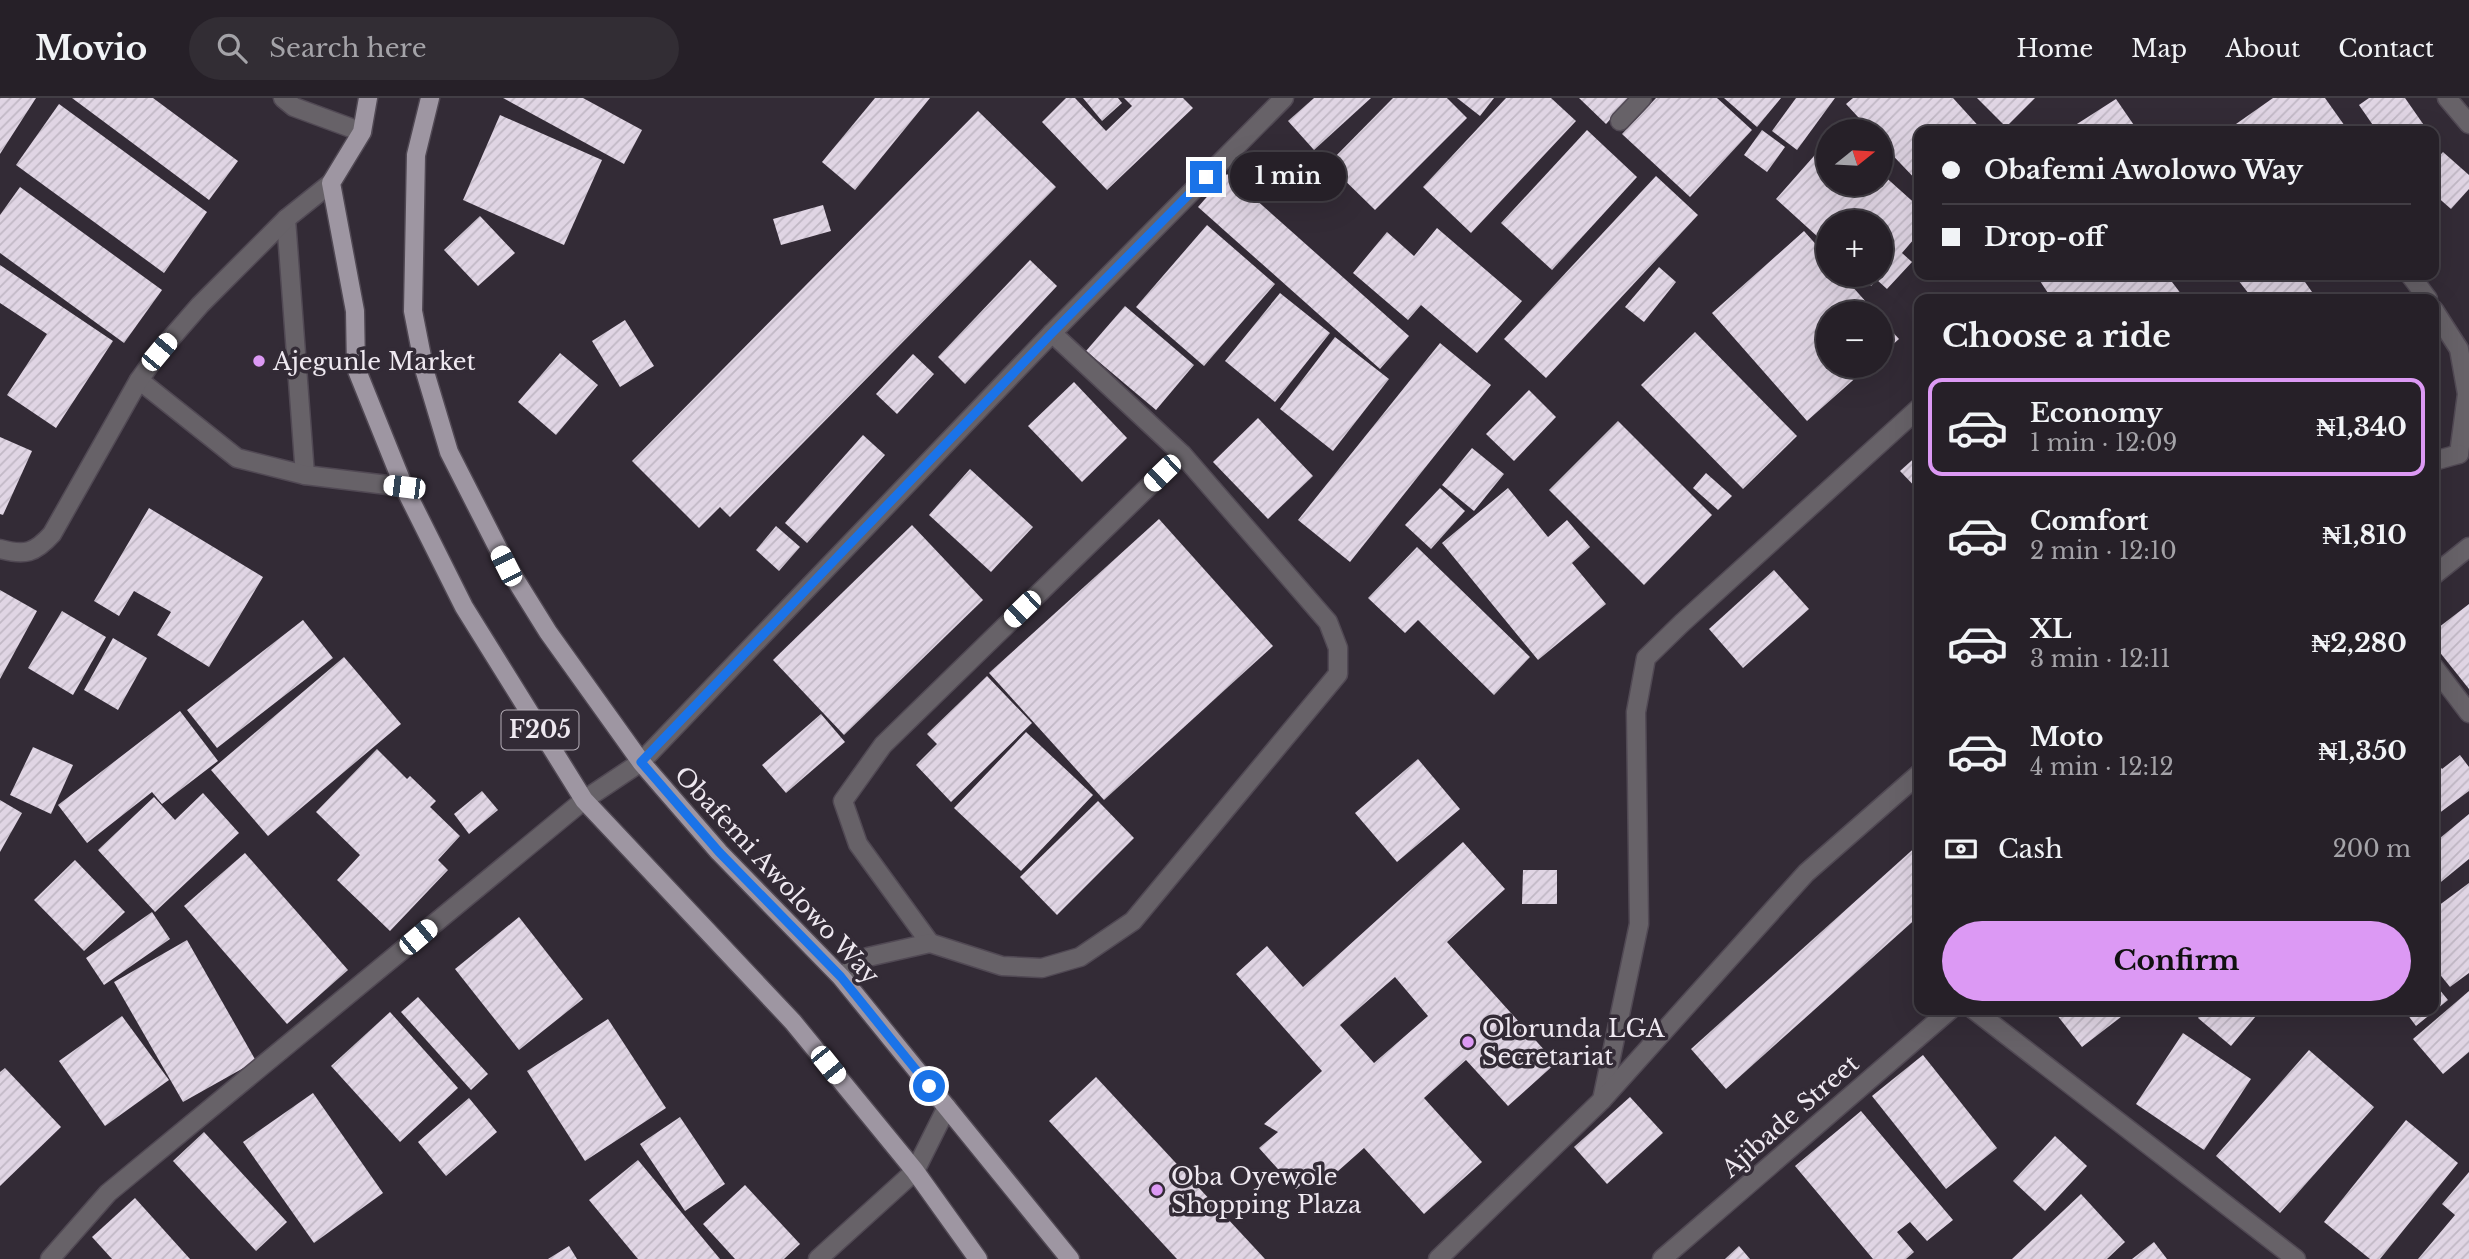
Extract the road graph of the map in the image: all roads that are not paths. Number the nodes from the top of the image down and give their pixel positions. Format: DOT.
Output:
graph roads {
  1 [pos="283,98"];
  2 [pos="368,98"];
  3 [pos="430,98"];
  4 [pos="1284,98"];
  5 [pos="1642,98"];
  6 [pos="2447,98"];
  7 [pos="1620,121"];
  8 [pos="2469,124"];
  9 [pos="362,132"];
  10 [pos="331,183"];
  11 [pos="286,219"];
  12 [pos="2439,318"];
  13 [pos="1052,333"];
  14 [pos="139,380"];
  15 [pos="1914,412"];
  16 [pos="1182,454"];
  17 [pos="2464,458"];
  18 [pos="2439,460"];
  19 [pos="305,475"];
  20 [pos="404,487"];
  21 [pos="2469,547"];
  22 [pos="0,549"];
  23 [pos="2439,571"];
  24 [pos="2439,674"];
  25 [pos="2469,713"];
  26 [pos="641,762"];
  27 [pos="1914,778"];
  28 [pos="584,800"];
  29 [pos="930,943"];
  30 [pos="841,977"];
  31 [pos="1944,1015"];
  32 [pos="1980,1015"];
  33 [pos="1602,1100"];
  34 [pos="947,1107"];
  35 [pos="915,1171"];
  36 [pos="50,1259"];
  37 [pos="818,1259"];
  38 [pos="978,1259"];
  39 [pos="1070,1259"];
  40 [pos="1438,1259"];
  41 [pos="1661,1259"];
  42 [pos="2296,1259"];
  1 -- 9 [label="street"];
  2 -- 9 [label="main road"];
  3 -- 26 [label="main road, Obafemi Awolowo Way / F205"];
  4 -- 13 [label="street"];
  5 -- 7 [label="street"];
  6 -- 8 [label="street"];
  9 -- 10 [label="main road"];
  10 -- 11 [label="street"];
  10 -- 20 [label="main road, F205"];
  11 -- 14 [label="street"];
  11 -- 19 [label="street"];
  12 -- 17 [label="street"];
  13 -- 16 [label="street"];
  13 -- 26 [label="street"];
  14 -- 19 [label="street"];
  14 -- 22 [label="street"];
  15 -- 33 [label="street"];
  16 -- 29 [label="street"];
  16 -- 29 [label="street"];
  17 -- 18 [label="street"];
  19 -- 20 [label="street"];
  20 -- 28 [label="main road, F205"];
  21 -- 23 [label="street"];
  24 -- 25 [label="street"];
  26 -- 28 [label="street"];
  26 -- 30 [label="main road, Obafemi Awolowo Way / F205"];
  27 -- 33 [label="street"];
  28 -- 35 [label="main road, F205"];
  28 -- 36 [label="street"];
  29 -- 30 [label="street"];
  30 -- 34 [label="main road, Obafemi Awolowo Way / F205"];
  31 -- 41 [label="street, Ajibade Street"];
  32 -- 42 [label="street"];
  33 -- 40 [label="street"];
  34 -- 35 [label="street"];
  34 -- 39 [label="main road, Obafemi Awolowo Way / F205"];
  35 -- 37 [label="street"];
  35 -- 38 [label="main road, F205"];
}
